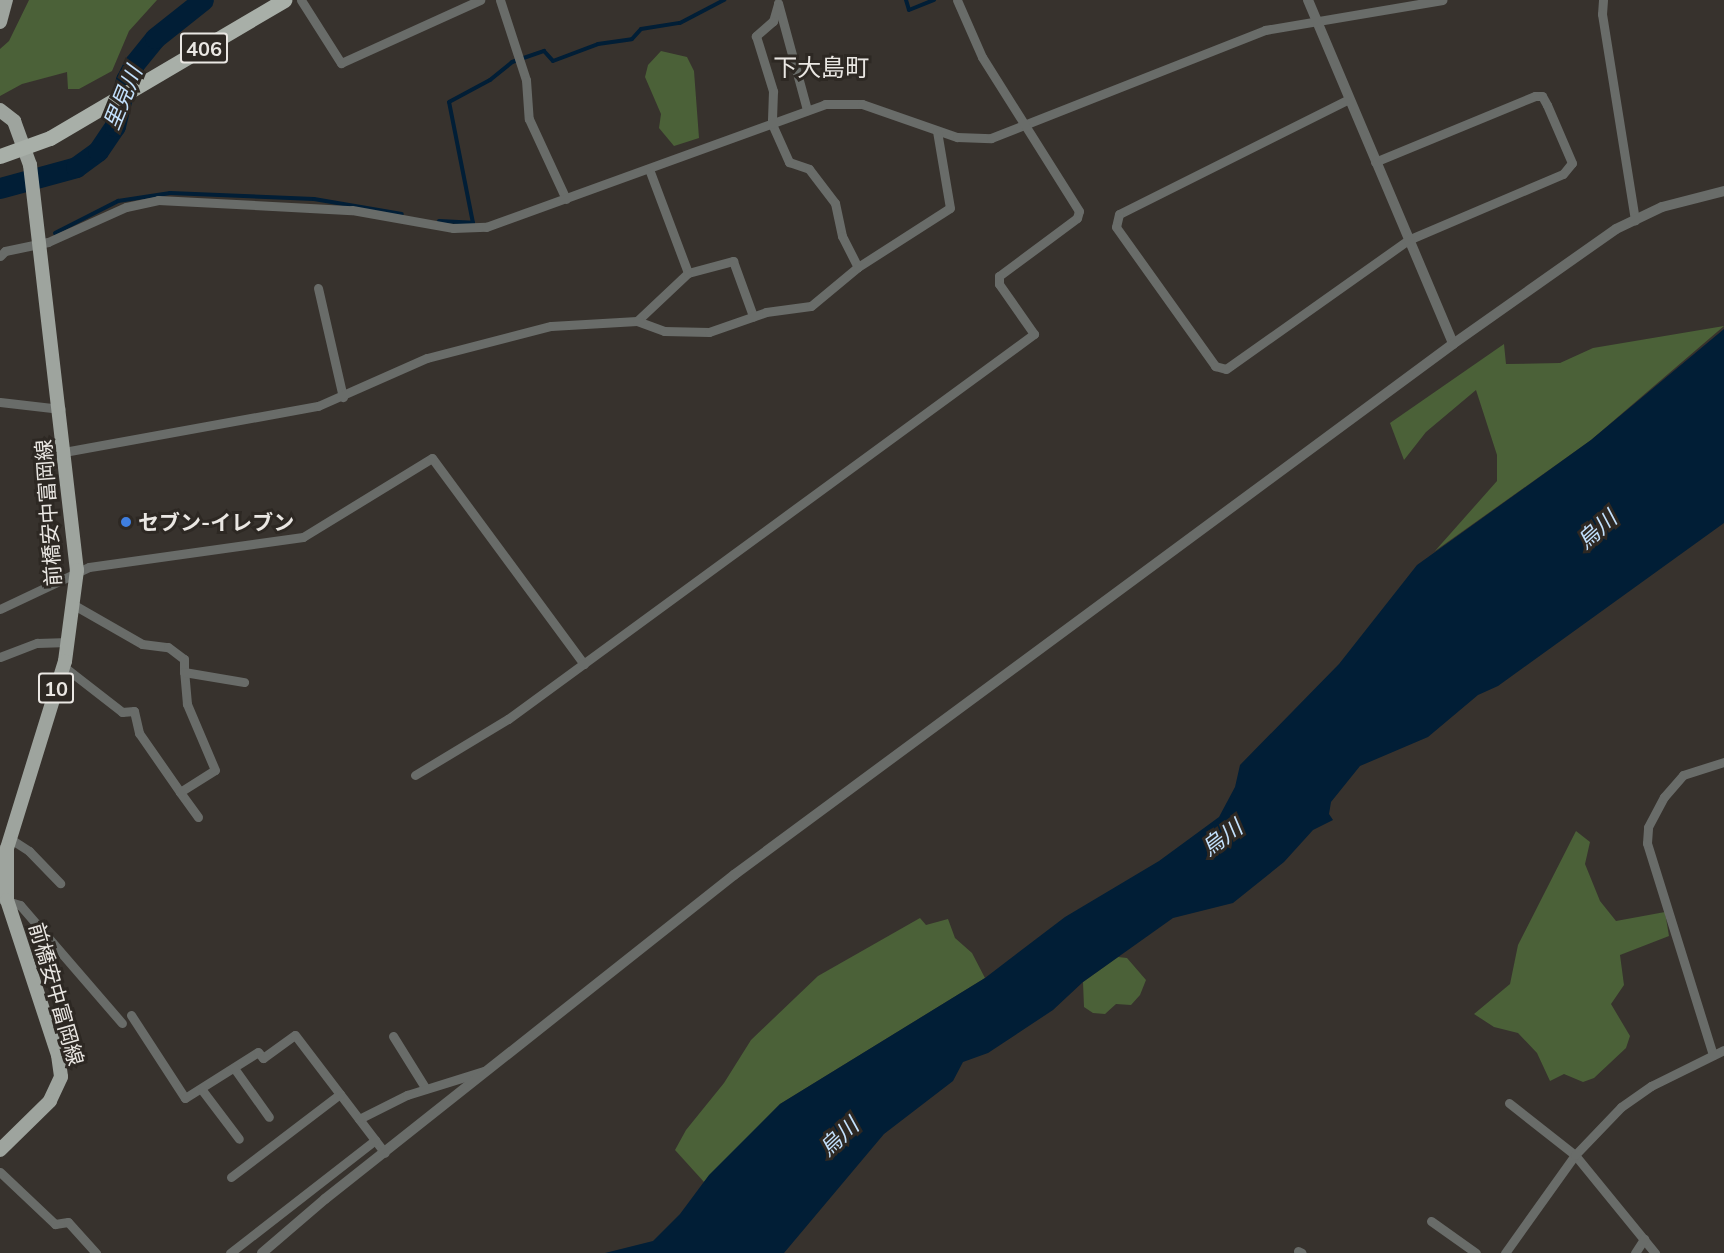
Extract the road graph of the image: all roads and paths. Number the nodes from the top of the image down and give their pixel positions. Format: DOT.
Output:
graph roads {
  1 [pos="6,0"];
  2 [pos="284,0"];
  3 [pos="301,0"];
  4 [pos="480,0"];
  5 [pos="500,0"];
  6 [pos="957,0"];
  7 [pos="1308,0"];
  8 [pos="1442,0"];
  9 [pos="1603,0"];
  10 [pos="778,2"];
  11 [pos="1317,19"];
  12 [pos="0,22"];
  13 [pos="1349,99"];
  14 [pos="0,110"];
  15 [pos="807,110"];
  16 [pos="772,124"];
  17 [pos="1024,125"];
  18 [pos="938,131"];
  19 [pos="26,148"];
  20 [pos="0,156"];
  21 [pos="1375,162"];
  22 [pos="649,169"];
  23 [pos="1724,191"];
  24 [pos="566,199"];
  25 [pos="1635,220"];
  26 [pos="1408,240"];
  27 [pos="39,244"];
  28 [pos="0,256"];
  29 [pos="858,267"];
  30 [pos="688,273"];
  31 [pos="318,288"];
  32 [pos="753,316"];
  33 [pos="637,321"];
  34 [pos="1454,344"];
  35 [pos="343,397"];
  36 [pos="0,402"];
  37 [pos="61,409"];
  38 [pos="64,452"];
  39 [pos="77,570"];
  40 [pos="75,604"];
  41 [pos="0,609"];
  42 [pos="68,642"];
  43 [pos="0,657"];
  44 [pos="584,664"];
  45 [pos="63,666"];
  46 [pos="183,672"];
  47 [pos="244,682"];
  48 [pos="1724,762"];
  49 [pos="415,775"];
  50 [pos="180,792"];
  51 [pos="198,817"];
  52 [pos="9,838"];
  53 [pos="60,883"];
  54 [pos="3,900"];
  55 [pos="131,1015"];
  56 [pos="122,1023"];
  57 [pos="393,1036"];
  58 [pos="1724,1050"];
  59 [pos="1713,1055"];
  60 [pos="234,1068"];
  61 [pos="492,1068"];
  62 [pos="426,1089"];
  63 [pos="202,1090"];
  64 [pos="340,1094"];
  65 [pos="1509,1103"];
  66 [pos="269,1117"];
  67 [pos="359,1119"];
  68 [pos="239,1139"];
  69 [pos="375,1140"];
  70 [pos="0,1150"];
  71 [pos="385,1153"];
  72 [pos="1575,1155"];
  73 [pos="0,1172"];
  74 [pos="231,1177"];
  75 [pos="1431,1221"];
  76 [pos="1644,1239"];
  77 [pos="96,1253"];
  78 [pos="230,1253"];
  79 [pos="262,1253"];
  80 [pos="1476,1253"];
  81 [pos="1505,1253"];
  82 [pos="1635,1253"];
  83 [pos="1655,1253"];
  1 -- 12 [label="main road"];
  2 -- 19 [label="highway, 406"];
  3 -- 4 [label="street"];
  5 -- 24 [label="street"];
  6 -- 17 [label="street"];
  7 -- 11 [label="street"];
  8 -- 11 [label="street"];
  9 -- 25 [label="street"];
  10 -- 15 [label="street"];
  10 -- 16 [label="street"];
  11 -- 13 [label="street"];
  11 -- 17 [label="street"];
  13 -- 21 [label="street"];
  13 -- 26 [label="street"];
  14 -- 19 [label="main road, 10"];
  15 -- 16 [label="street"];
  15 -- 18 [label="street"];
  16 -- 22 [label="street"];
  16 -- 29 [label="street"];
  17 -- 18 [label="street"];
  17 -- 44 [label="street"];
  18 -- 29 [label="street"];
  19 -- 20 [label="highway, 406"];
  19 -- 27 [label="main road, 前橋安中富岡線 / 10"];
  21 -- 26 [label="street"];
  21 -- 26 [label="street"];
  22 -- 24 [label="street"];
  22 -- 30 [label="street"];
  23 -- 25 [label="street"];
  24 -- 27 [label="street"];
  25 -- 34 [label="street"];
  26 -- 34 [label="street"];
  27 -- 28 [label="street"];
  27 -- 37 [label="main road, 前橋安中富岡線 / 10"];
  29 -- 32 [label="street"];
  30 -- 32 [label="street"];
  30 -- 33 [label="street"];
  31 -- 35 [label="street"];
  32 -- 33 [label="street"];
  33 -- 35 [label="street"];
  34 -- 61 [label="street"];
  35 -- 38 [label="street"];
  36 -- 37 [label="street"];
  37 -- 38 [label="main road, 前橋安中富岡線 / 10"];
  38 -- 39 [label="main road, 前橋安中富岡線 / 10"];
  39 -- 40 [label="main road, 前橋安中富岡線 / 10"];
  39 -- 41 [label="street"];
  39 -- 44 [label="street"];
  40 -- 42 [label="main road, 前橋安中富岡線 / 10"];
  40 -- 46 [label="street"];
  42 -- 43 [label="street"];
  42 -- 45 [label="main road, 前橋安中富岡線 / 10"];
  44 -- 49 [label="street"];
  45 -- 50 [label="street"];
  45 -- 52 [label="main road, 前橋安中富岡線 / 10"];
  46 -- 47 [label="street"];
  46 -- 50 [label="street"];
  48 -- 59 [label="street"];
  50 -- 51 [label="street"];
  52 -- 53 [label="street"];
  52 -- 54 [label="main road, 前橋安中富岡線 / 10"];
  54 -- 56 [label="street"];
  54 -- 70 [label="main road, 前橋安中富岡線 / 10"];
  55 -- 63 [label="street"];
  57 -- 62 [label="street"];
  58 -- 59 [label="street"];
  59 -- 72 [label="street"];
  60 -- 63 [label="street"];
  60 -- 64 [label="street"];
  60 -- 66 [label="street"];
  61 -- 62 [label="street"];
  61 -- 71 [label="street"];
  62 -- 67 [label="street"];
  63 -- 68 [label="street"];
  64 -- 67 [label="street"];
  64 -- 74 [label="street"];
  65 -- 72 [label="street"];
  67 -- 69 [label="street"];
  69 -- 71 [label="street"];
  69 -- 78 [label="street"];
  71 -- 79 [label="street"];
  72 -- 76 [label="street"];
  72 -- 81 [label="street"];
  73 -- 77 [label="street"];
  75 -- 80 [label="street"];
  76 -- 82 [label="street"];
  76 -- 83 [label="street"];
}
